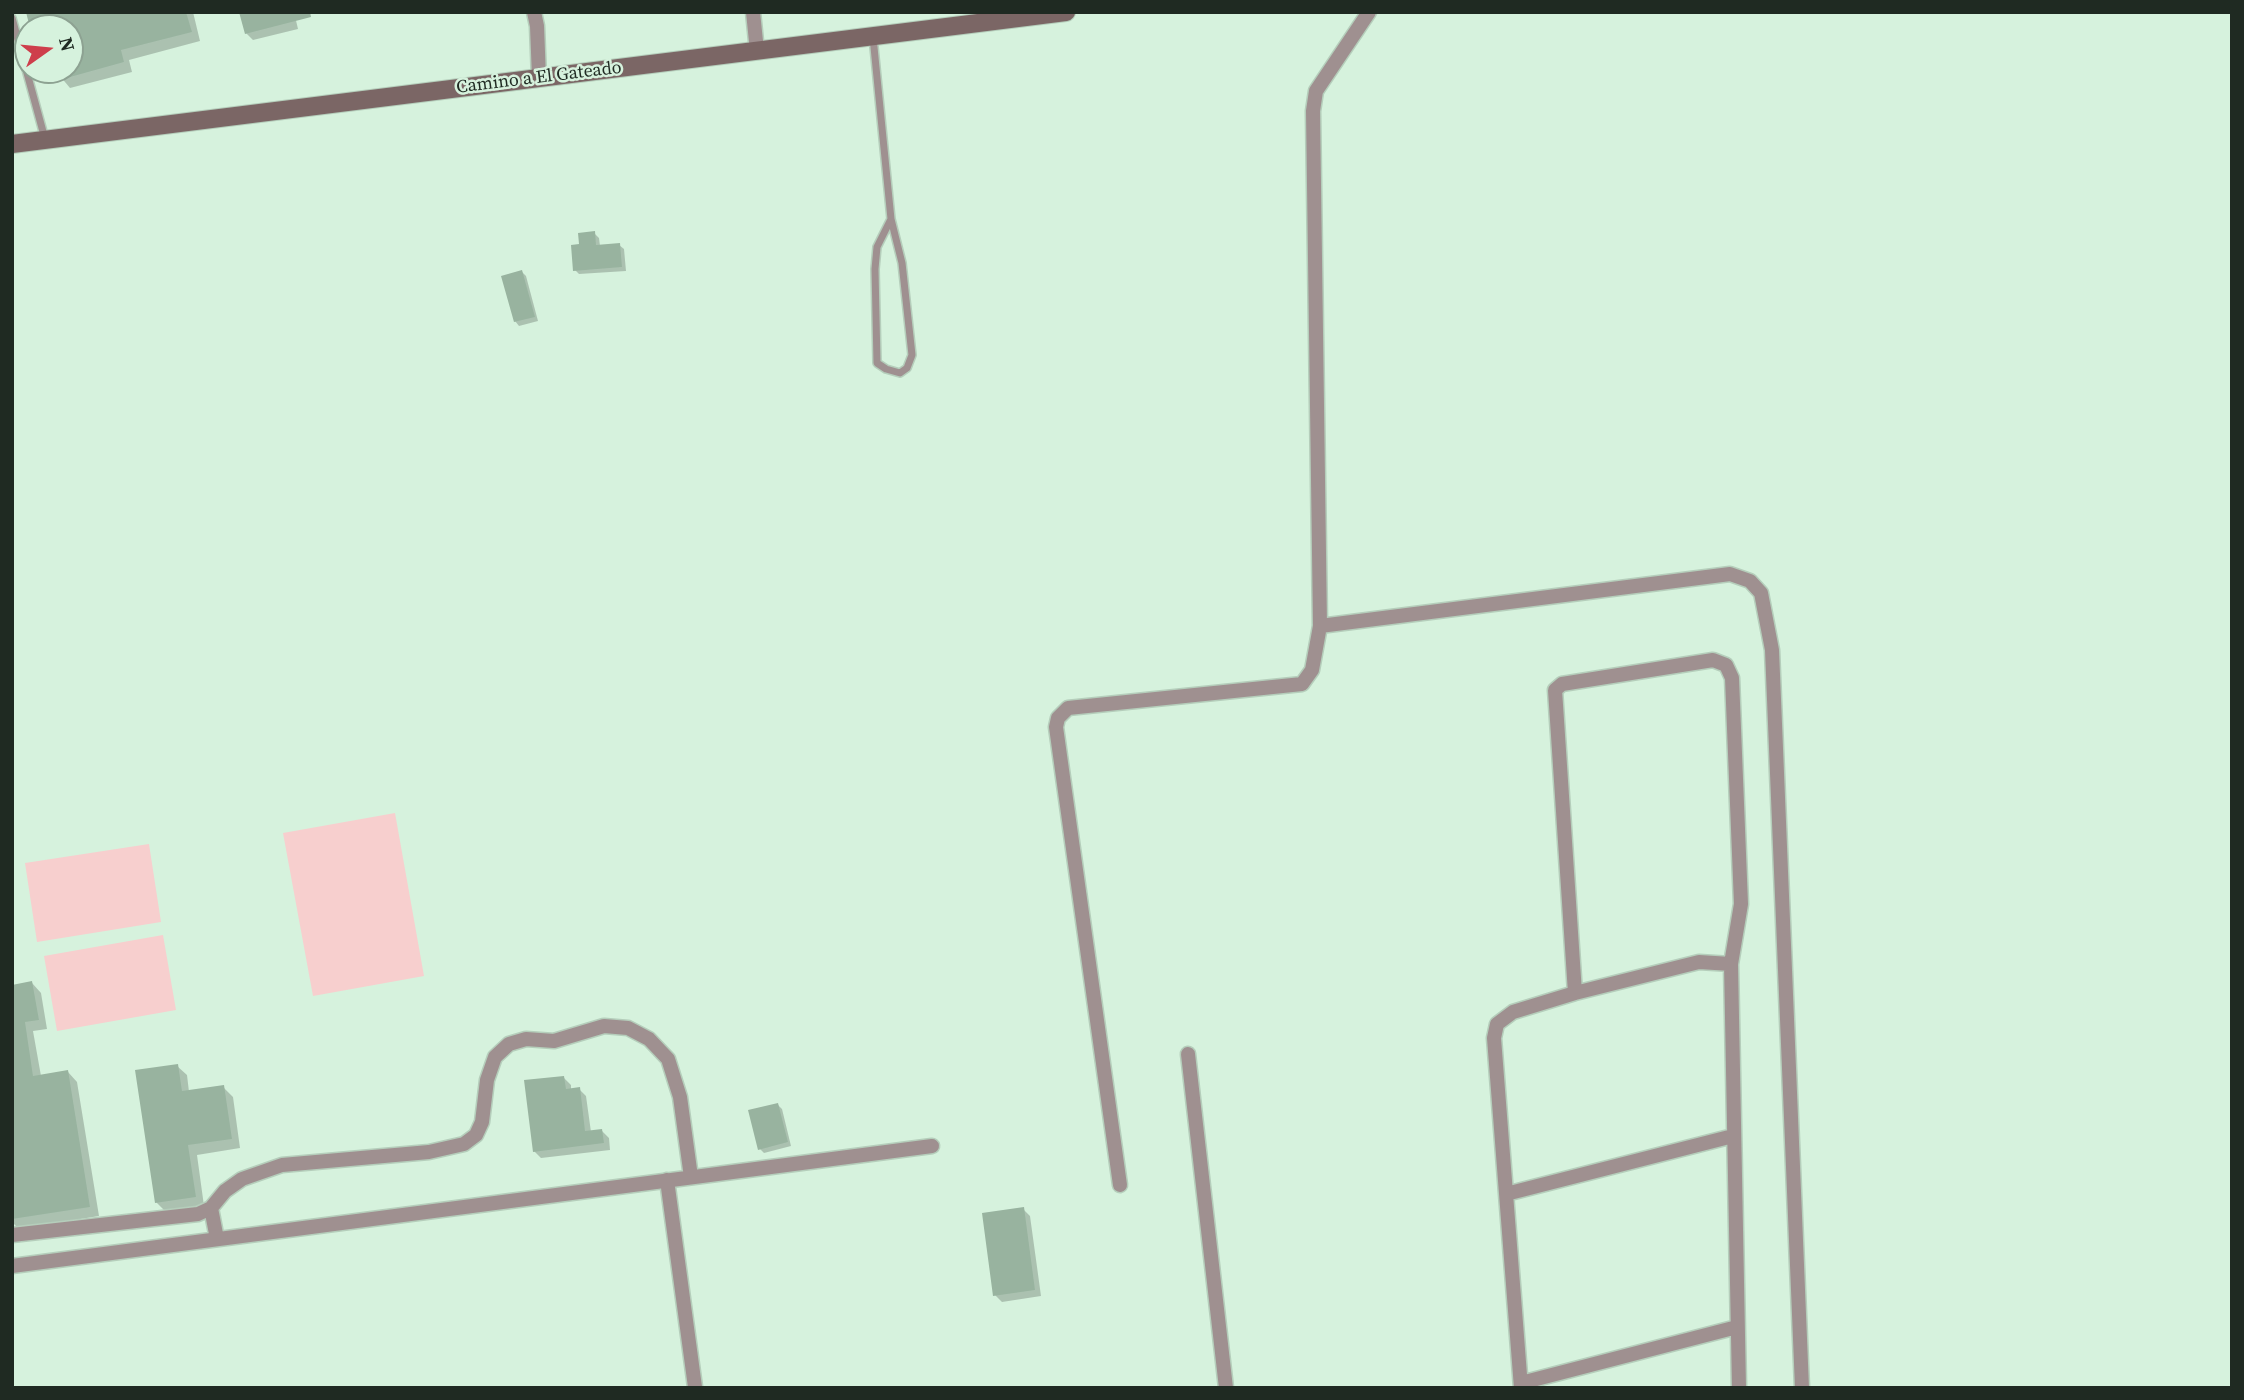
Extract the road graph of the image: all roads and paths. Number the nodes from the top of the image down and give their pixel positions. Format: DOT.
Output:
graph roads {
  1 [pos="534,12"];
  2 [pos="753,12"];
  3 [pos="1066,12"];
  4 [pos="1369,12"];
  5 [pos="12,18"];
  6 [pos="873,36"];
  7 [pos="757,51"];
  8 [pos="540,78"];
  9 [pos="45,139"];
  10 [pos="12,143"];
  11 [pos="891,219"];
  12 [pos="1320,626"];
  13 [pos="1731,964"];
  14 [pos="1575,993"];
  15 [pos="1188,1054"];
  16 [pos="1733,1136"];
  17 [pos="932,1146"];
  18 [pos="691,1177"];
  19 [pos="667,1180"];
  20 [pos="1120,1185"];
  21 [pos="1506,1194"];
  22 [pos="211,1208"];
  23 [pos="12,1235"];
  24 [pos="217,1239"];
  25 [pos="12,1266"];
  26 [pos="1737,1327"];
  27 [pos="1521,1386"];
  28 [pos="695,1387"];
  29 [pos="1226,1388"];
  30 [pos="1739,1388"];
  31 [pos="1801,1388"];
  1 -- 8 [label="street"];
  2 -- 7 [label="street"];
  3 -- 6 [label="street, Camino a El Gateado"];
  4 -- 12 [label="street"];
  5 -- 9 [label="lane"];
  6 -- 7 [label="street, Camino a El Gateado"];
  6 -- 11 [label="lane"];
  7 -- 8 [label="street, Camino a El Gateado"];
  8 -- 9 [label="street, Camino a El Gateado"];
  9 -- 10 [label="street, Camino a El Gateado"];
  11 -- 11 [label="lane"];
  12 -- 20 [label="street"];
  12 -- 31 [label="street"];
  13 -- 14 [label="street"];
  13 -- 14 [label="street"];
  13 -- 16 [label="street"];
  14 -- 21 [label="street"];
  15 -- 29 [label="street"];
  16 -- 21 [label="street"];
  16 -- 26 [label="street"];
  17 -- 18 [label="street"];
  18 -- 19 [label="street"];
  18 -- 22 [label="street"];
  19 -- 24 [label="street"];
  19 -- 28 [label="street"];
  21 -- 27 [label="street"];
  22 -- 23 [label="street"];
  22 -- 24 [label="street"];
  24 -- 25 [label="street"];
  26 -- 27 [label="street"];
  26 -- 30 [label="street"];
}
